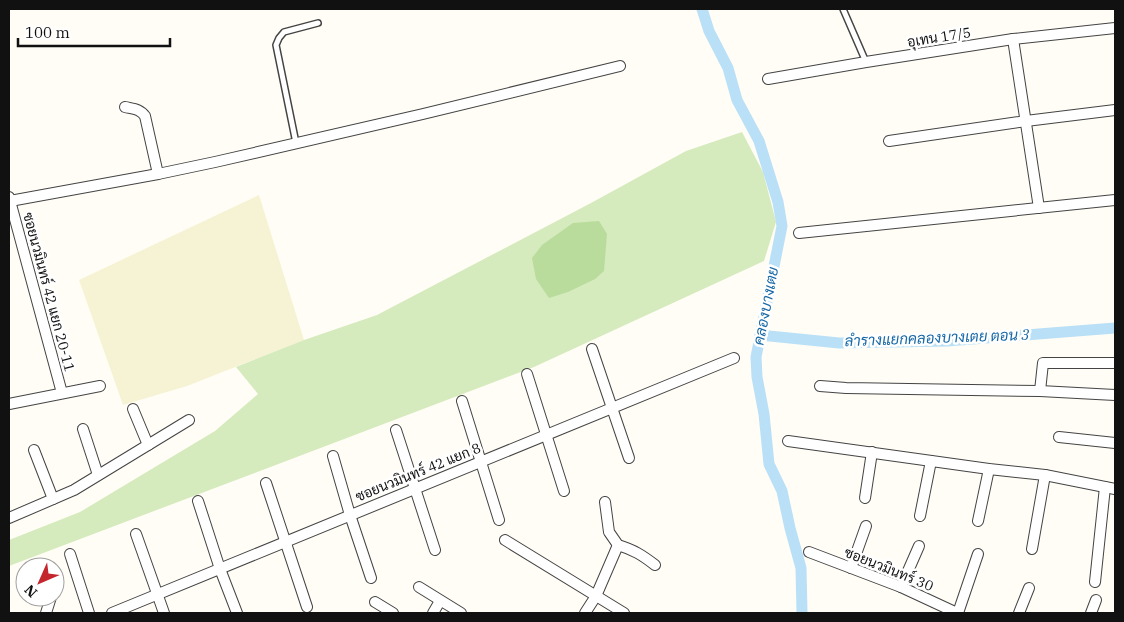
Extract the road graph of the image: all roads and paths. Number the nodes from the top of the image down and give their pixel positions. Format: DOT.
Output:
graph roads {
  1 [pos="843,9"];
  2 [pos="318,23"];
  3 [pos="1115,28"];
  4 [pos="1013,39"];
  5 [pos="866,62"];
  6 [pos="620,66"];
  7 [pos="768,79"];
  8 [pos="126,107"];
  9 [pos="1115,110"];
  10 [pos="1026,121"];
  11 [pos="889,141"];
  12 [pos="296,143"];
  13 [pos="158,174"];
  14 [pos="9,199"];
  15 [pos="1115,200"];
  16 [pos="1039,208"];
  17 [pos="799,233"];
  18 [pos="592,349"];
  19 [pos="734,358"];
  20 [pos="1115,363"];
  21 [pos="527,374"];
  22 [pos="100,386"];
  23 [pos="820,386"];
  24 [pos="1040,391"];
  25 [pos="62,393"];
  26 [pos="1115,395"];
  27 [pos="462,400"];
  28 [pos="9,404"];
  29 [pos="133,409"];
  30 [pos="612,409"];
  31 [pos="189,420"];
  32 [pos="83,429"];
  33 [pos="396,430"];
  34 [pos="545,435"];
  35 [pos="1059,437"];
  36 [pos="788,441"];
  37 [pos="1115,443"];
  38 [pos="148,445"];
  39 [pos="34,450"];
  40 [pos="872,452"];
  41 [pos="333,456"];
  42 [pos="630,458"];
  43 [pos="481,461"];
  44 [pos="931,461"];
  45 [pos="989,469"];
  46 [pos="98,475"];
  47 [pos="1044,475"];
  48 [pos="266,483"];
  49 [pos="415,488"];
  50 [pos="1110,488"];
  51 [pos="564,492"];
  52 [pos="864,498"];
  53 [pos="53,499"];
  54 [pos="198,501"];
  55 [pos="605,502"];
  56 [pos="350,515"];
  57 [pos="920,516"];
  58 [pos="9,518"];
  59 [pos="499,520"];
  60 [pos="978,521"];
  61 [pos="866,526"];
  62 [pos="136,534"];
  63 [pos="506,540"];
  64 [pos="286,542"];
  65 [pos="618,545"];
  66 [pos="919,546"];
  67 [pos="435,550"];
  68 [pos="1032,550"];
  69 [pos="809,552"];
  70 [pos="70,554"];
  71 [pos="978,554"];
  72 [pos="655,565"];
  73 [pos="851,568"];
  74 [pos="220,569"];
  75 [pos="371,578"];
  76 [pos="1095,582"];
  77 [pos="419,587"];
  78 [pos="901,587"];
  79 [pos="1029,588"];
  80 [pos="157,595"];
  81 [pos="596,596"];
  82 [pos="1096,600"];
  83 [pos="440,601"];
  84 [pos="374,602"];
  85 [pos="307,607"];
  86 [pos="90,613"];
  87 [pos="112,613"];
  88 [pos="164,613"];
  89 [pos="237,613"];
  90 [pos="393,613"];
  91 [pos="433,613"];
  92 [pos="461,613"];
  93 [pos="586,613"];
  94 [pos="624,613"];
  95 [pos="957,613"];
  96 [pos="1019,613"];
  97 [pos="1091,613"];
  1 -- 5 [label="lane"];
  2 -- 12 [label="lane"];
  3 -- 4 [label="street, อุเทน 17/5"];
  4 -- 5 [label="street, อุเทน 17/5"];
  4 -- 10 [label="street"];
  5 -- 7 [label="street, อุเทน 17/5"];
  6 -- 12 [label="street"];
  8 -- 13 [label="street"];
  9 -- 10 [label="street"];
  10 -- 11 [label="street"];
  10 -- 16 [label="street"];
  12 -- 13 [label="street"];
  13 -- 14 [label="street"];
  14 -- 25 [label="street, ซอยนวมินทร์ 42 แยก 20-11"];
  15 -- 16 [label="street"];
  16 -- 17 [label="street"];
  18 -- 30 [label="street"];
  19 -- 30 [label="street, ซอยนวมินทร์ 42 แยก 8"];
  20 -- 24 [label="street"];
  21 -- 34 [label="street"];
  22 -- 25 [label="street"];
  23 -- 24 [label="street"];
  24 -- 26 [label="street"];
  25 -- 28 [label="street"];
  27 -- 43 [label="street"];
  29 -- 38 [label="street"];
  30 -- 34 [label="street, ซอยนวมินทร์ 42 แยก 8"];
  30 -- 42 [label="street"];
  31 -- 38 [label="street"];
  32 -- 46 [label="street"];
  33 -- 49 [label="street"];
  34 -- 43 [label="street, ซอยนวมินทร์ 42 แยก 8"];
  34 -- 51 [label="street"];
  35 -- 37 [label="street"];
  36 -- 40 [label="street"];
  38 -- 46 [label="street"];
  39 -- 53 [label="street"];
  40 -- 44 [label="street"];
  40 -- 52 [label="street"];
  41 -- 56 [label="street"];
  43 -- 49 [label="street, ซอยนวมินทร์ 42 แยก 8"];
  43 -- 59 [label="street"];
  44 -- 45 [label="street"];
  44 -- 57 [label="street"];
  45 -- 47 [label="street"];
  45 -- 60 [label="street"];
  46 -- 53 [label="street"];
  47 -- 50 [label="street"];
  47 -- 68 [label="street"];
  48 -- 64 [label="street"];
  49 -- 56 [label="street, ซอยนวมินทร์ 42 แยก 8"];
  49 -- 67 [label="street"];
  50 -- 76 [label="street"];
  53 -- 58 [label="street"];
  54 -- 74 [label="street"];
  55 -- 65 [label="street"];
  56 -- 64 [label="street, ซอยนวมินทร์ 42 แยก 8"];
  56 -- 75 [label="street"];
  61 -- 73 [label="street"];
  62 -- 80 [label="street"];
  63 -- 81 [label="street"];
  64 -- 74 [label="street, ซอยนวมินทร์ 42 แยก 8"];
  64 -- 85 [label="street"];
  65 -- 72 [label="street"];
  65 -- 81 [label="street"];
  66 -- 78 [label="street"];
  69 -- 73 [label="street, ซอยนวมินทร์ 30"];
  70 -- 86 [label="street"];
  71 -- 95 [label="street"];
  73 -- 78 [label="street, ซอยนวมินทร์ 30"];
  74 -- 80 [label="street, ซอยนวมินทร์ 42 แยก 8"];
  74 -- 89 [label="street"];
  77 -- 83 [label="street"];
  78 -- 95 [label="street, ซอยนวมินทร์ 30"];
  79 -- 96 [label="street"];
  80 -- 87 [label="street, ซอยนวมินทร์ 42 แยก 8"];
  80 -- 88 [label="street"];
  81 -- 93 [label="street"];
  81 -- 94 [label="street"];
  82 -- 97 [label="street"];
  83 -- 91 [label="street"];
  83 -- 92 [label="street"];
  84 -- 90 [label="street"];
}
